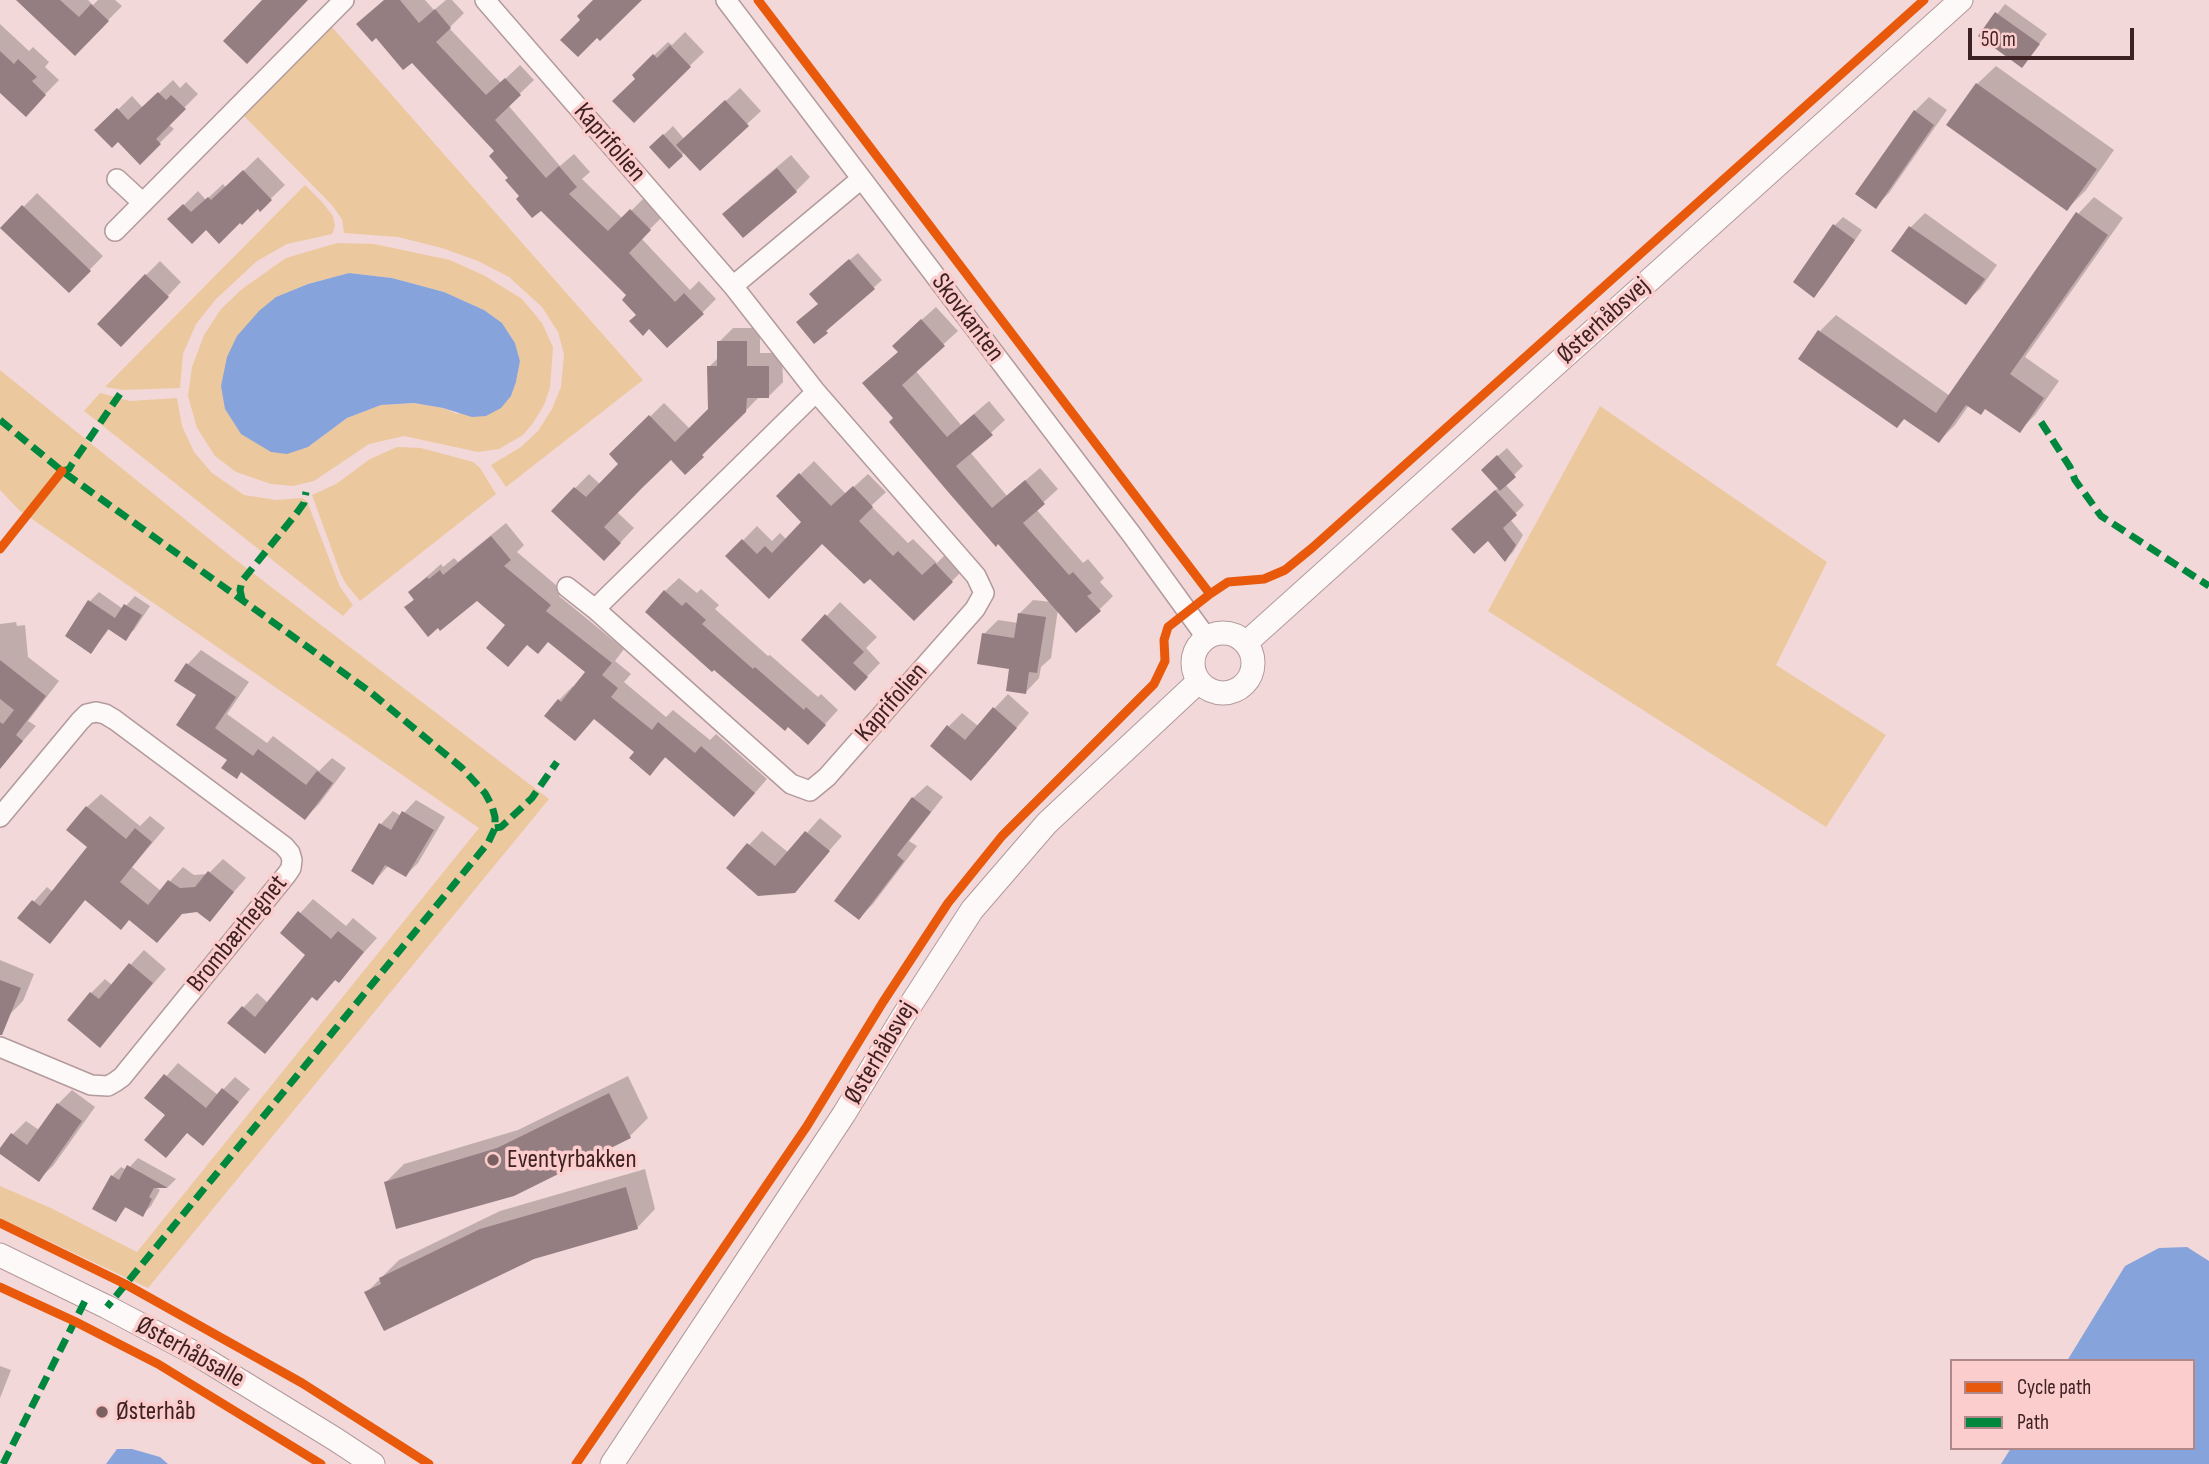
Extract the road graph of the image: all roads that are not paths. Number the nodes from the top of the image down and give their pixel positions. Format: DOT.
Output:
graph roads {
  1 [pos="344,0"];
  2 [pos="485,0"];
  3 [pos="726,0"];
  4 [pos="1961,0"];
  5 [pos="117,179"];
  6 [pos="860,179"];
  7 [pos="143,204"];
  8 [pos="115,231"];
  9 [pos="733,286"];
  10 [pos="816,392"];
  11 [pos="567,587"];
  12 [pos="595,609"];
  13 [pos="1206,637"];
  14 [pos="1246,643"];
  15 [pos="1198,682"];
  16 [pos="0,817"];
  17 [pos="0,1047"];
  18 [pos="0,1255"];
  19 [pos="373,1464"];
  20 [pos="612,1464"];
  1 -- 7 [label="street"];
  2 -- 9 [label="street, Kaprifolien"];
  3 -- 6 [label="street, Skovkanten"];
  4 -- 14 [label="street, Østerhåbsvej"];
  5 -- 7 [label="street"];
  6 -- 9 [label="street"];
  6 -- 13 [label="street, Skovkanten"];
  7 -- 8 [label="street"];
  9 -- 10 [label="street, Kaprifolien"];
  10 -- 12 [label="street"];
  10 -- 12 [label="street, Kaprifolien"];
  11 -- 12 [label="street, Kaprifolien"];
  13 -- 14 [label="street"];
  13 -- 15 [label="street"];
  14 -- 15 [label="street"];
  15 -- 20 [label="street, Østerhåbsvej"];
  16 -- 17 [label="street, Brombærhegnet"];
  18 -- 19 [label="street, Østerhåbsalle"];
}
